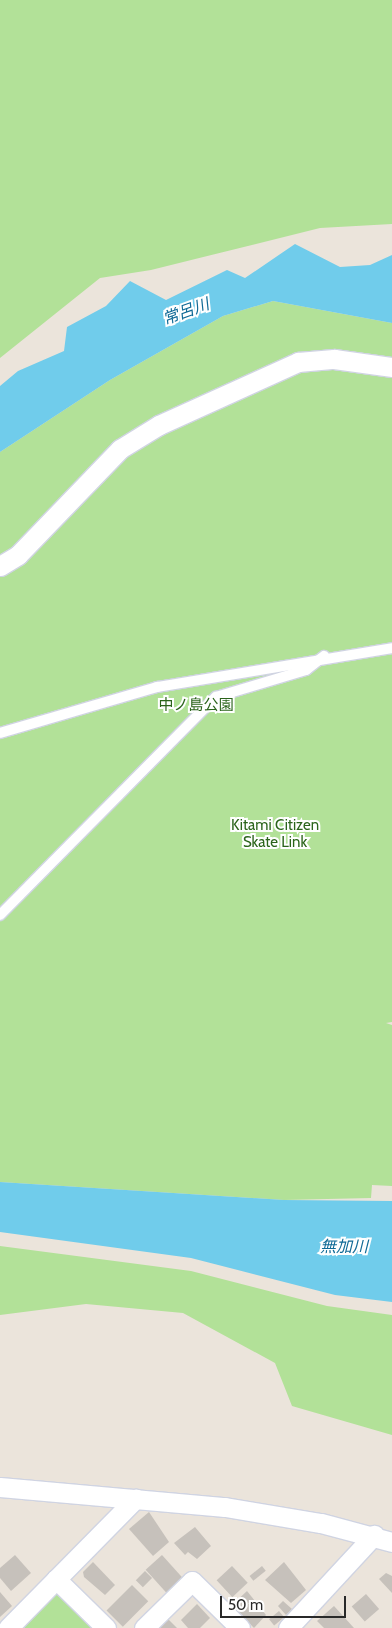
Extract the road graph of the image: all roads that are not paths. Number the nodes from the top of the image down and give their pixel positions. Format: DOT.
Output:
graph roads {
  1 [pos="392,367"];
  2 [pos="0,566"];
  3 [pos="392,648"];
  4 [pos="324,656"];
  5 [pos="0,734"];
  6 [pos="0,915"];
  7 [pos="0,1486"];
  8 [pos="136,1498"];
  9 [pos="383,1539"];
  10 [pos="56,1579"];
  11 [pos="299,1624"];
  12 [pos="8,1628"];
  13 [pos="106,1628"];
  14 [pos="144,1628"];
  15 [pos="240,1628"];
  1 -- 2 [label="street"];
  3 -- 4 [label="lane"];
  4 -- 5 [label="lane"];
  4 -- 6 [label="lane"];
  7 -- 8 [label="street"];
  8 -- 9 [label="street"];
  8 -- 10 [label="street"];
  9 -- 11 [label="street"];
  10 -- 12 [label="street"];
  10 -- 13 [label="street"];
  14 -- 15 [label="street"];
}
